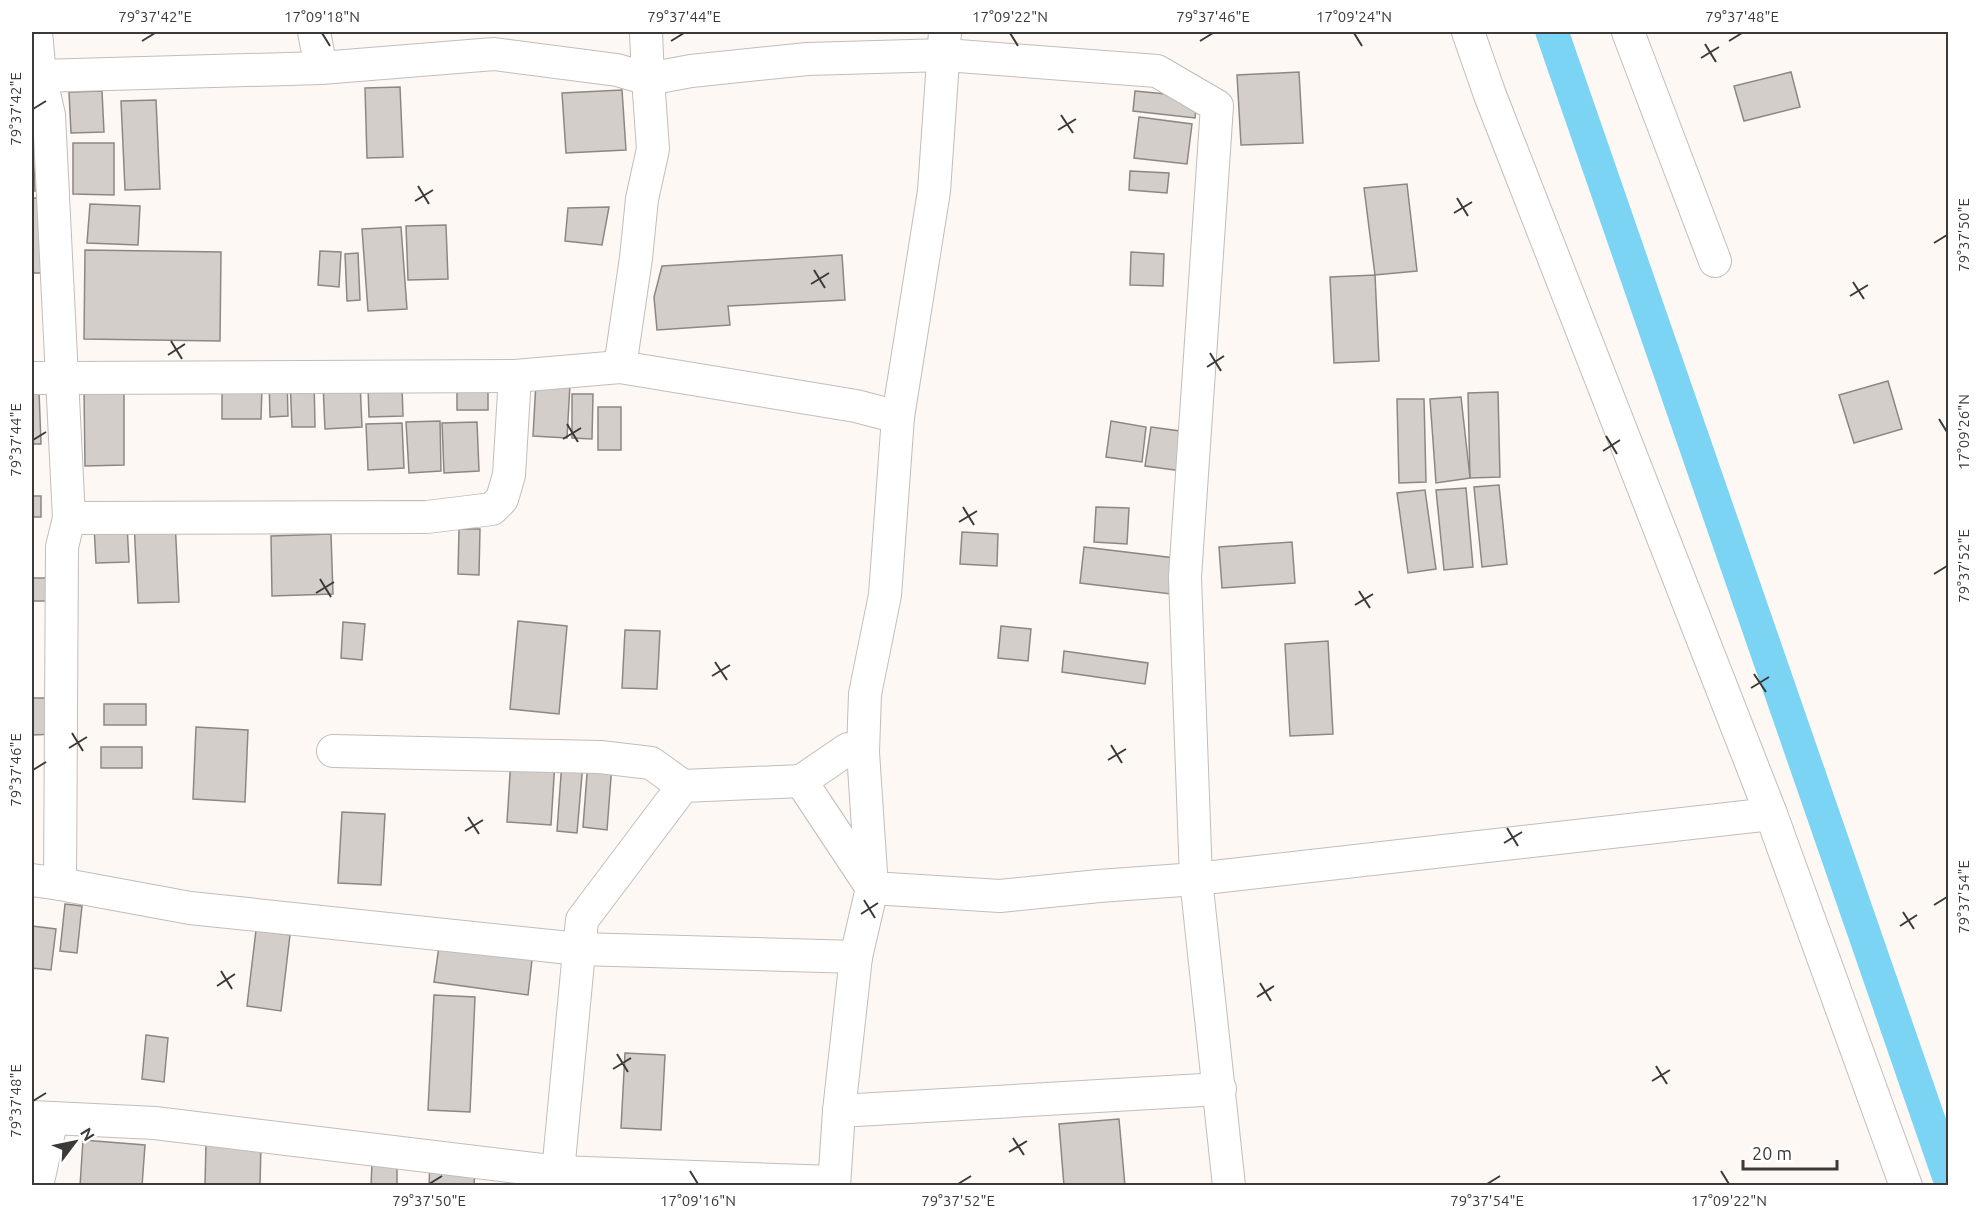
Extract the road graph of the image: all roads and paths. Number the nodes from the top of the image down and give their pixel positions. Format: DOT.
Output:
graph roads {
  1 [pos="36,32"];
  2 [pos="314,32"];
  3 [pos="646,32"];
  4 [pos="1468,32"];
  5 [pos="1628,32"];
  6 [pos="492,43"];
  7 [pos="945,43"];
  8 [pos="321,68"];
  9 [pos="36,76"];
  10 [pos="648,79"];
  11 [pos="1715,261"];
  12 [pos="620,367"];
  13 [pos="515,376"];
  14 [pos="46,378"];
  15 [pos="898,417"];
  16 [pos="69,518"];
  17 [pos="333,752"];
  18 [pos="863,752"];
  19 [pos="801,781"];
  20 [pos="683,786"];
  21 [pos="1771,814"];
  22 [pos="1196,879"];
  23 [pos="46,882"];
  24 [pos="872,888"];
  25 [pos="579,949"];
  26 [pos="856,957"];
  27 [pos="1220,1089"];
  28 [pos="839,1111"];
  29 [pos="42,1118"];
  30 [pos="556,1179"];
  31 [pos="834,1184"];
  32 [pos="37,1185"];
  33 [pos="1229,1185"];
  34 [pos="1906,1185"];
  1 -- 9 [label="street"];
  2 -- 8 [label="street"];
  3 -- 10 [label="street"];
  4 -- 21 [label="street"];
  5 -- 11 [label="street"];
  6 -- 8 [label="street"];
  6 -- 10 [label="street"];
  7 -- 10 [label="street"];
  7 -- 15 [label="street"];
  7 -- 22 [label="street"];
  8 -- 9 [label="street"];
  9 -- 14 [label="street"];
  10 -- 12 [label="street"];
  12 -- 13 [label="street"];
  12 -- 15 [label="street"];
  13 -- 14 [label="street"];
  13 -- 16 [label="street"];
  14 -- 16 [label="street"];
  15 -- 18 [label="street"];
  16 -- 23 [label="street"];
  17 -- 20 [label="street"];
  18 -- 19 [label="street"];
  18 -- 24 [label="street"];
  19 -- 20 [label="street"];
  19 -- 24 [label="street"];
  20 -- 25 [label="street"];
  21 -- 22 [label="street"];
  21 -- 34 [label="street"];
  22 -- 24 [label="street"];
  22 -- 27 [label="street"];
  23 -- 25 [label="street"];
  24 -- 26 [label="street"];
  25 -- 26 [label="street"];
  25 -- 30 [label="street"];
  26 -- 28 [label="street"];
  27 -- 28 [label="street"];
  27 -- 33 [label="street"];
  28 -- 31 [label="street"];
  29 -- 30 [label="street"];
  29 -- 32 [label="street"];
  30 -- 31 [label="street"];
}
